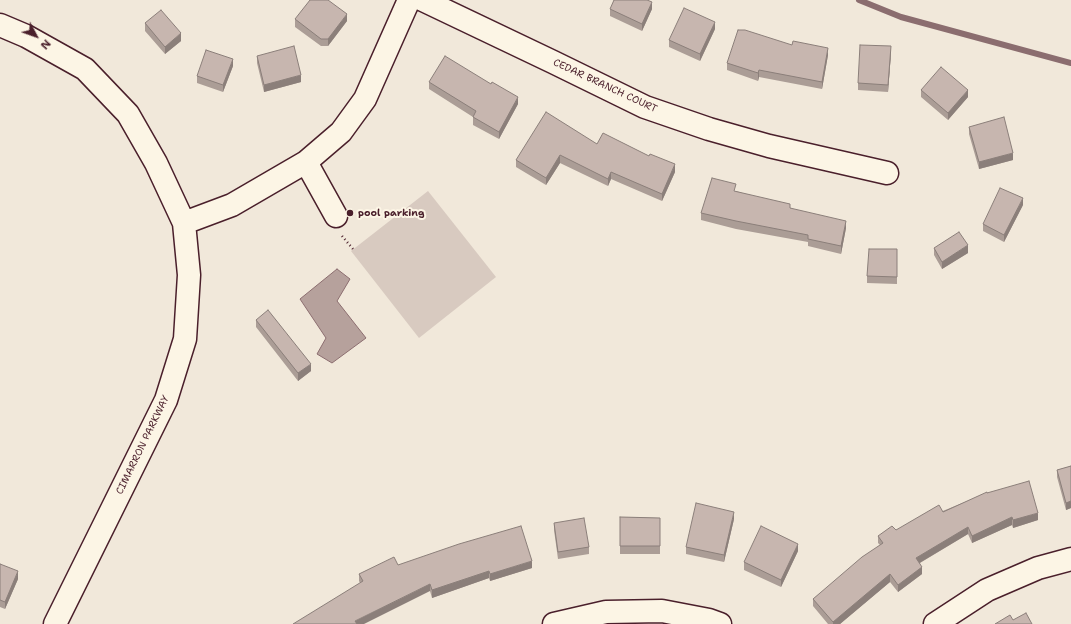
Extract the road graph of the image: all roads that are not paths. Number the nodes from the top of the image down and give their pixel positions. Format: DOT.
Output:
graph roads {
  1 [pos="409,0"];
  2 [pos="423,0"];
  3 [pos="0,26"];
  4 [pos="306,162"];
  5 [pos="887,173"];
  6 [pos="336,216"];
  7 [pos="184,223"];
  8 [pos="1071,559"];
  9 [pos="55,624"];
  10 [pos="558,624"];
  11 [pos="720,624"];
  12 [pos="935,624"];
  1 -- 4 [label="street"];
  2 -- 5 [label="street, CEDAR BRANCH COURT"];
  3 -- 7 [label="street, CIMARRON PARKWAY"];
  4 -- 6 [label="street"];
  4 -- 7 [label="street"];
  7 -- 9 [label="street, CIMARRON PARKWAY"];
  8 -- 12 [label="street"];
  10 -- 11 [label="street"];
}
